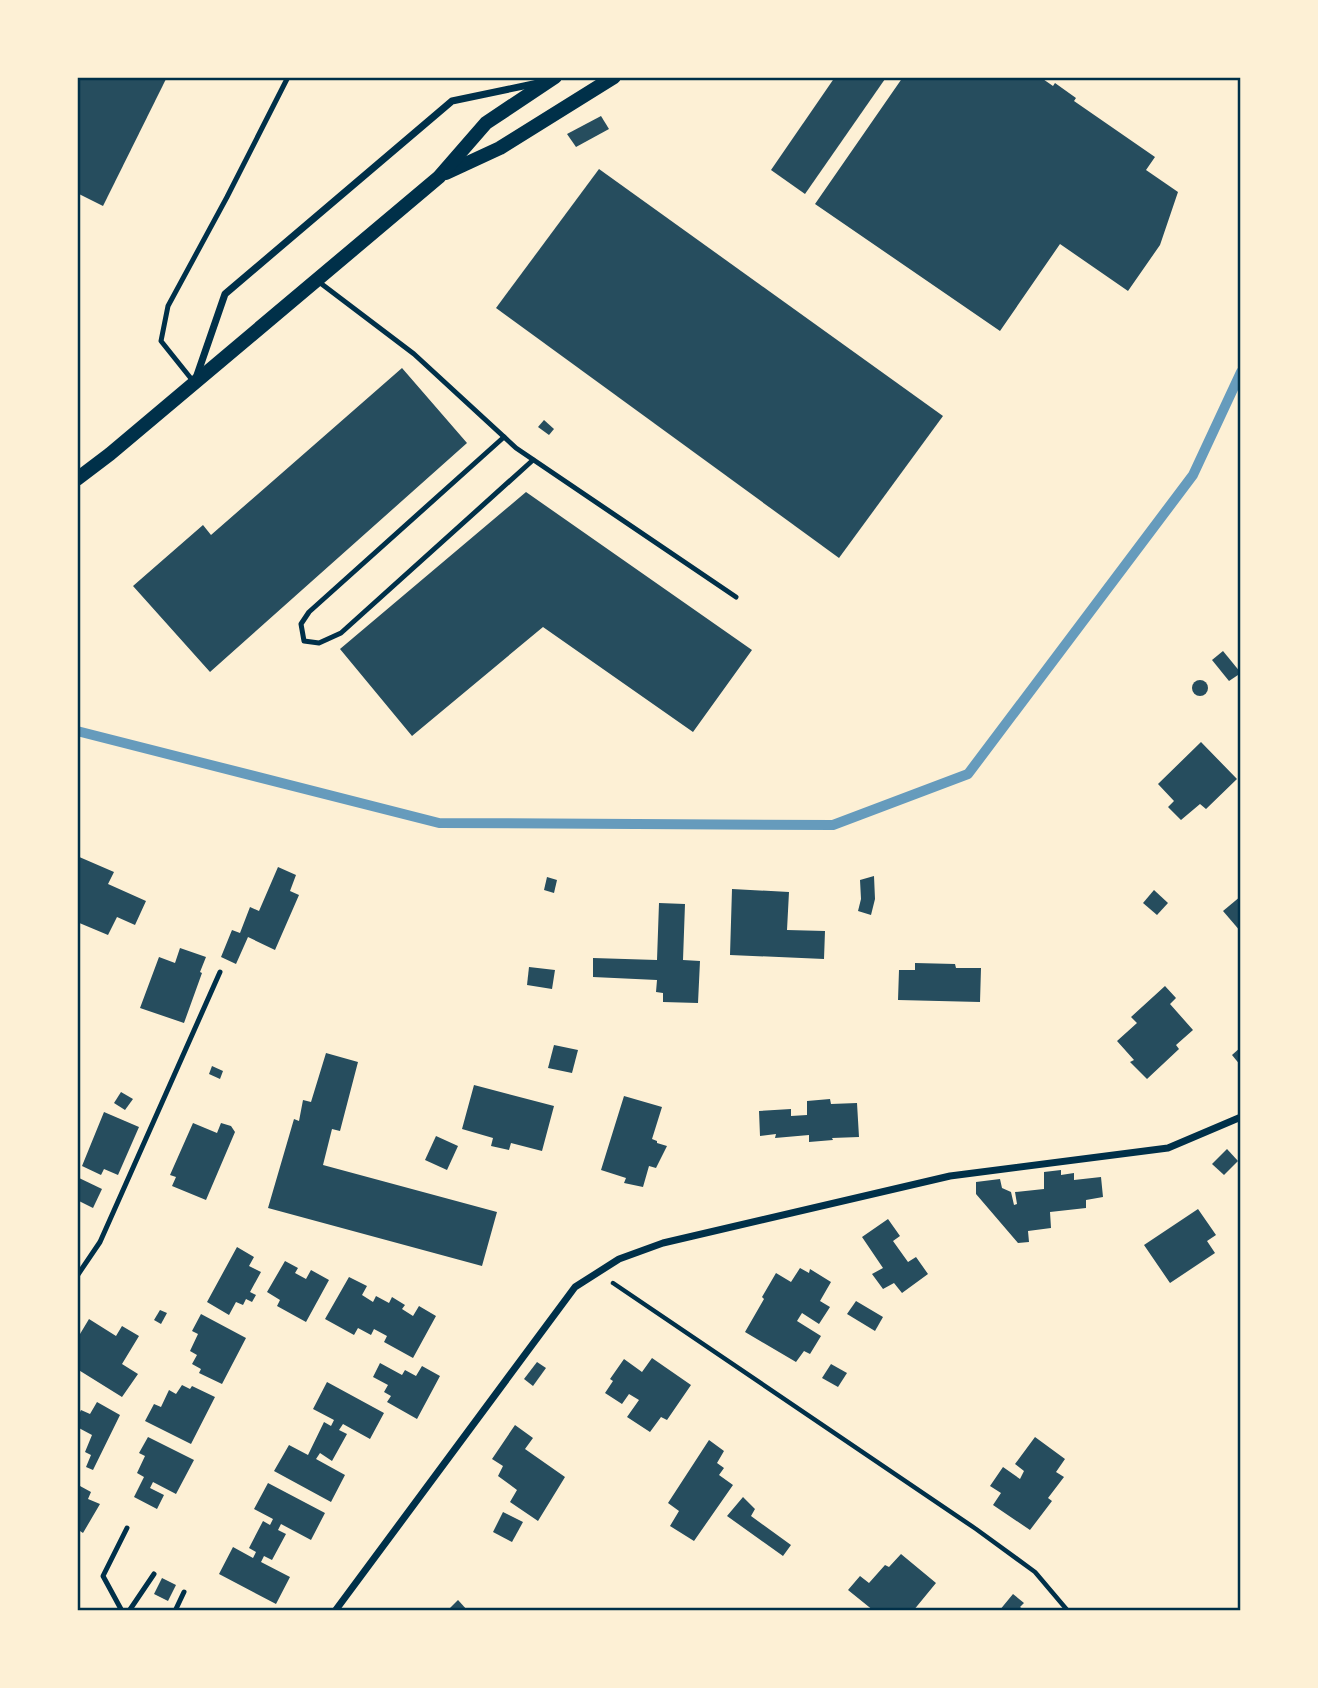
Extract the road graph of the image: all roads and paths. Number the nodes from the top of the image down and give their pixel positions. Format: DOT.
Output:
graph roads {
  1 [pos="288,77"];
  2 [pos="614,77"];
  3 [pos="552,79"];
  4 [pos="439,177"];
  5 [pos="317,280"];
  6 [pos="195,383"];
  7 [pos="504,437"];
  8 [pos="533,460"];
  9 [pos="77,479"];
  10 [pos="736,597"];
  11 [pos="220,972"];
  12 [pos="1241,1117"];
  13 [pos="597,1273"];
  14 [pos="77,1276"];
  15 [pos="127,1528"];
  16 [pos="154,1574"];
  17 [pos="184,1592"];
  18 [pos="122,1611"];
  19 [pos="129,1611"];
  20 [pos="175,1611"];
  21 [pos="335,1611"];
  22 [pos="1068,1611"];
  1 -- 6 [label="lane"];
  2 -- 4 [label="main road"];
  3 -- 4 [label="main road"];
  3 -- 6 [label="street"];
  4 -- 5 [label="main road"];
  5 -- 6 [label="main road"];
  5 -- 7 [label="lane"];
  6 -- 9 [label="main road"];
  7 -- 8 [label="lane"];
  7 -- 8 [label="lane"];
  8 -- 10 [label="lane"];
  11 -- 14 [label="lane"];
  12 -- 13 [label="street"];
  13 -- 21 [label="street"];
  13 -- 22 [label="path"];
  15 -- 18 [label="lane"];
  16 -- 19 [label="lane"];
  17 -- 20 [label="lane"];
}
